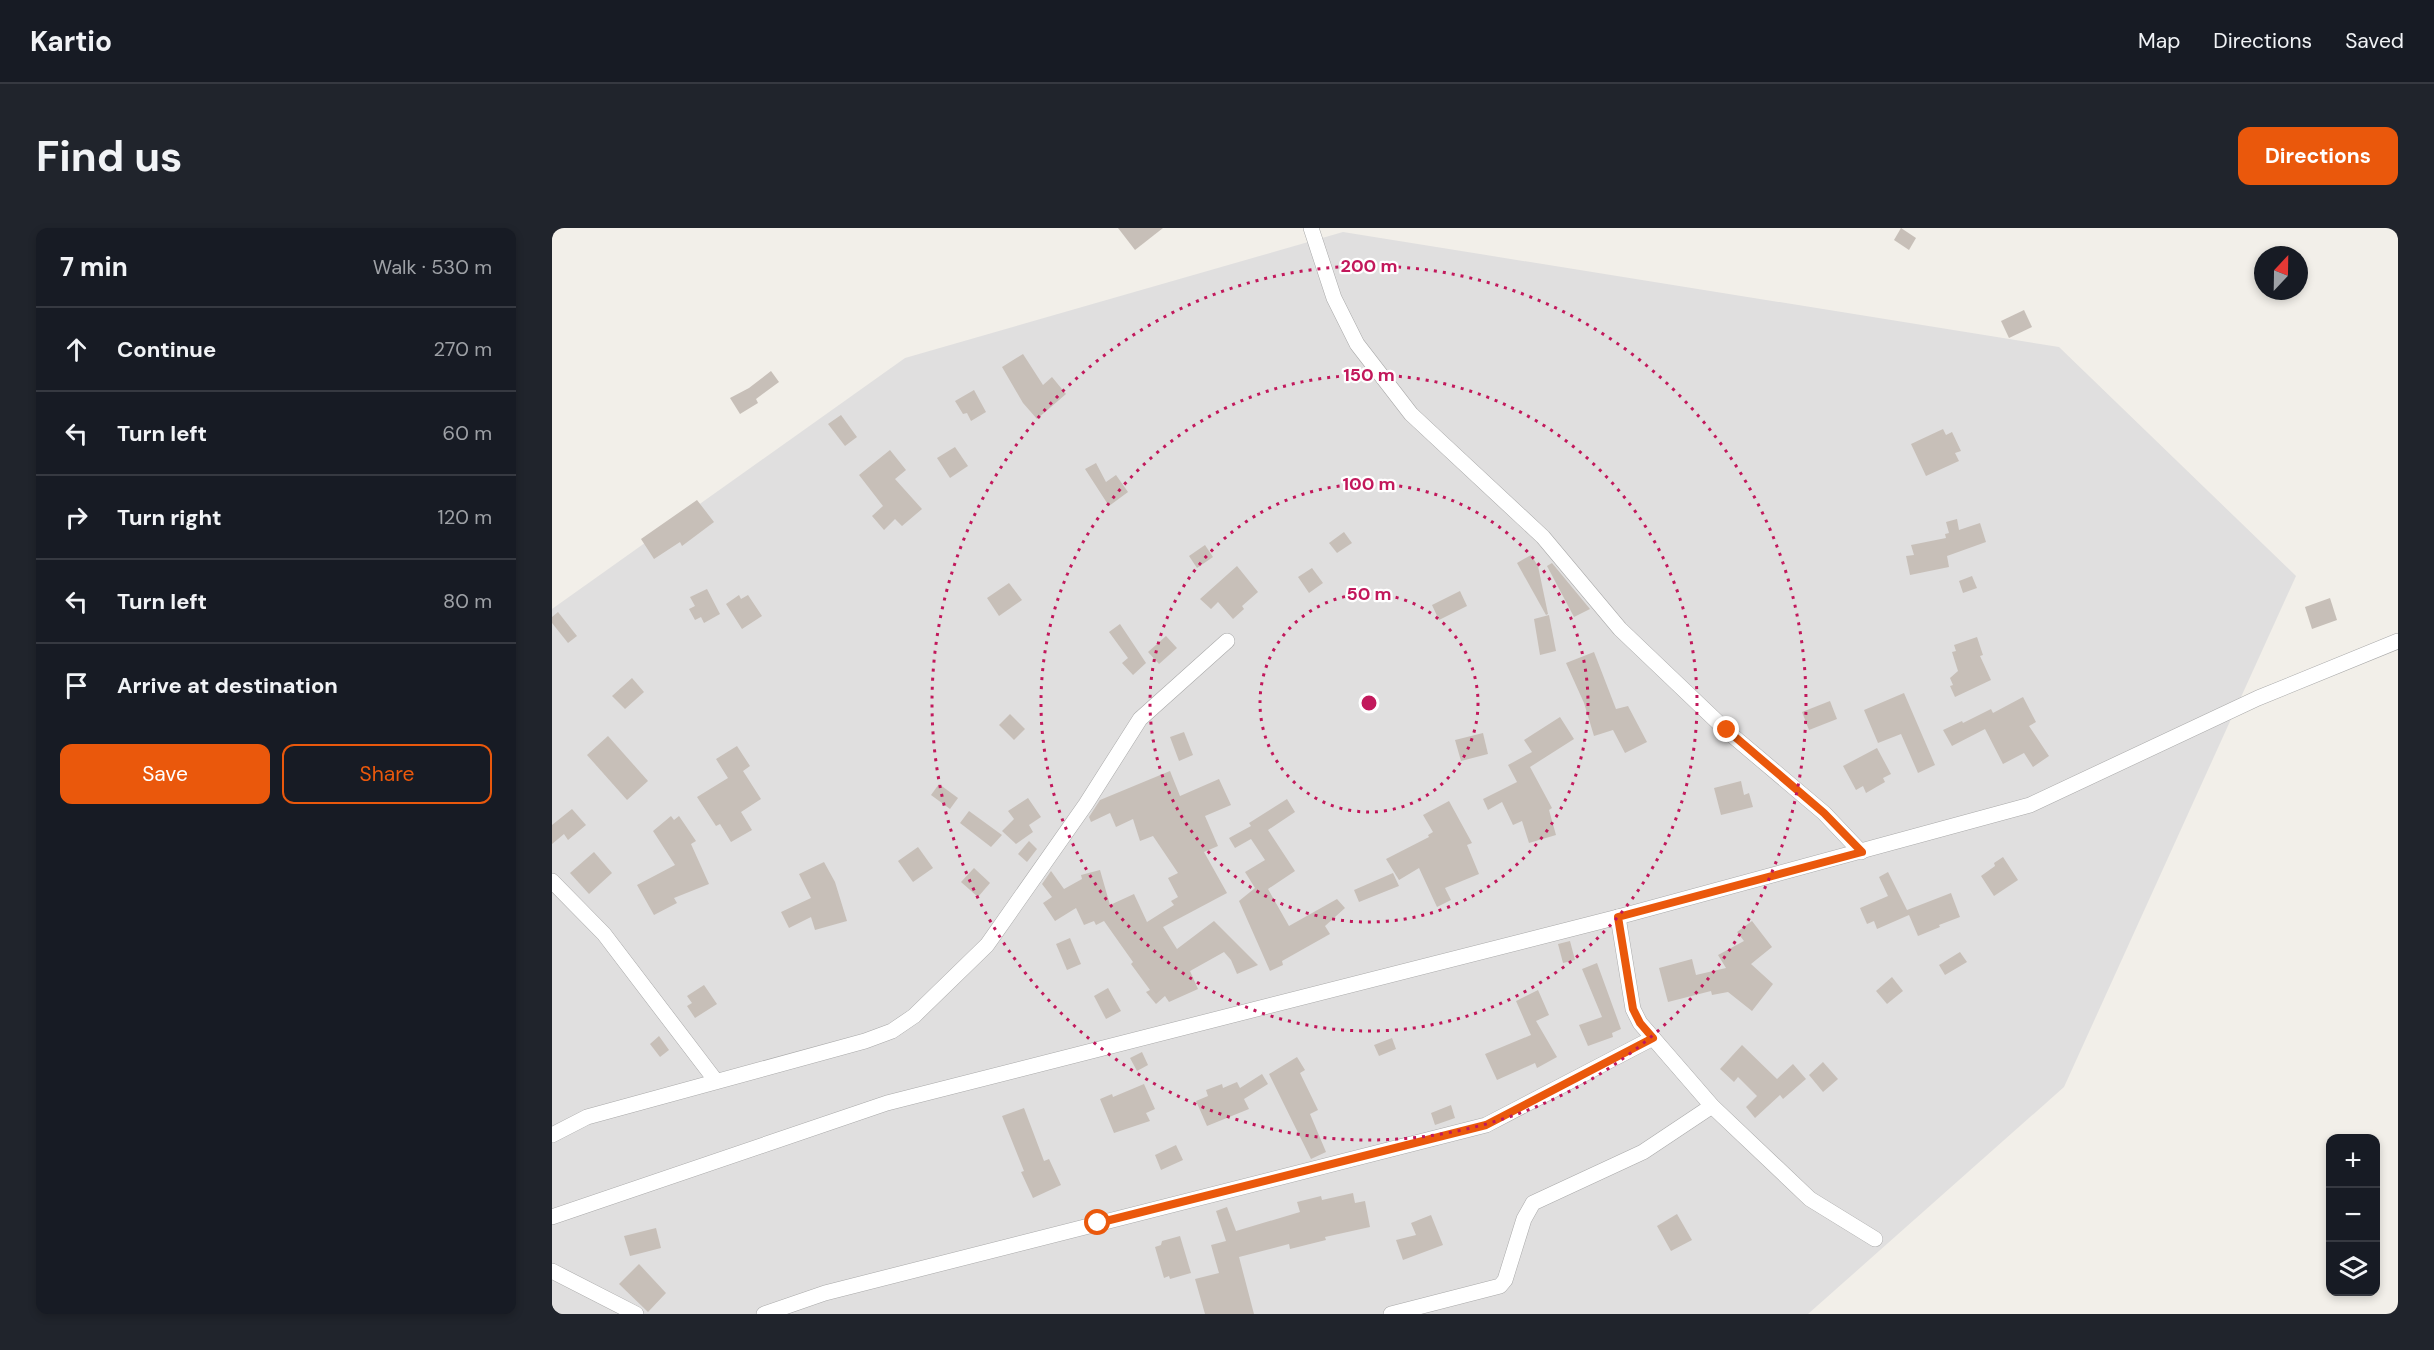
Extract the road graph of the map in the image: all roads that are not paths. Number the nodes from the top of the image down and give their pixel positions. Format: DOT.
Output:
graph roads {
  1 [pos="1311,228"];
  2 [pos="1227,641"];
  3 [pos="2398,641"];
  4 [pos="1862,852"];
  5 [pos="555,888"];
  6 [pos="1618,917"];
  7 [pos="1653,1038"];
  8 [pos="716,1081"];
  9 [pos="1712,1106"];
  10 [pos="552,1135"];
  11 [pos="552,1217"];
  12 [pos="1875,1239"];
  13 [pos="552,1271"];
  14 [pos="636,1314"];
  15 [pos="764,1314"];
  16 [pos="1391,1314"];
  1 -- 4 [label="street"];
  2 -- 8 [label="street"];
  3 -- 4 [label="street"];
  4 -- 6 [label="street"];
  5 -- 8 [label="street"];
  6 -- 7 [label="street"];
  6 -- 11 [label="street"];
  7 -- 9 [label="street"];
  7 -- 15 [label="street"];
  8 -- 10 [label="street"];
  9 -- 12 [label="street"];
  9 -- 16 [label="street"];
  13 -- 14 [label="street"];
}
